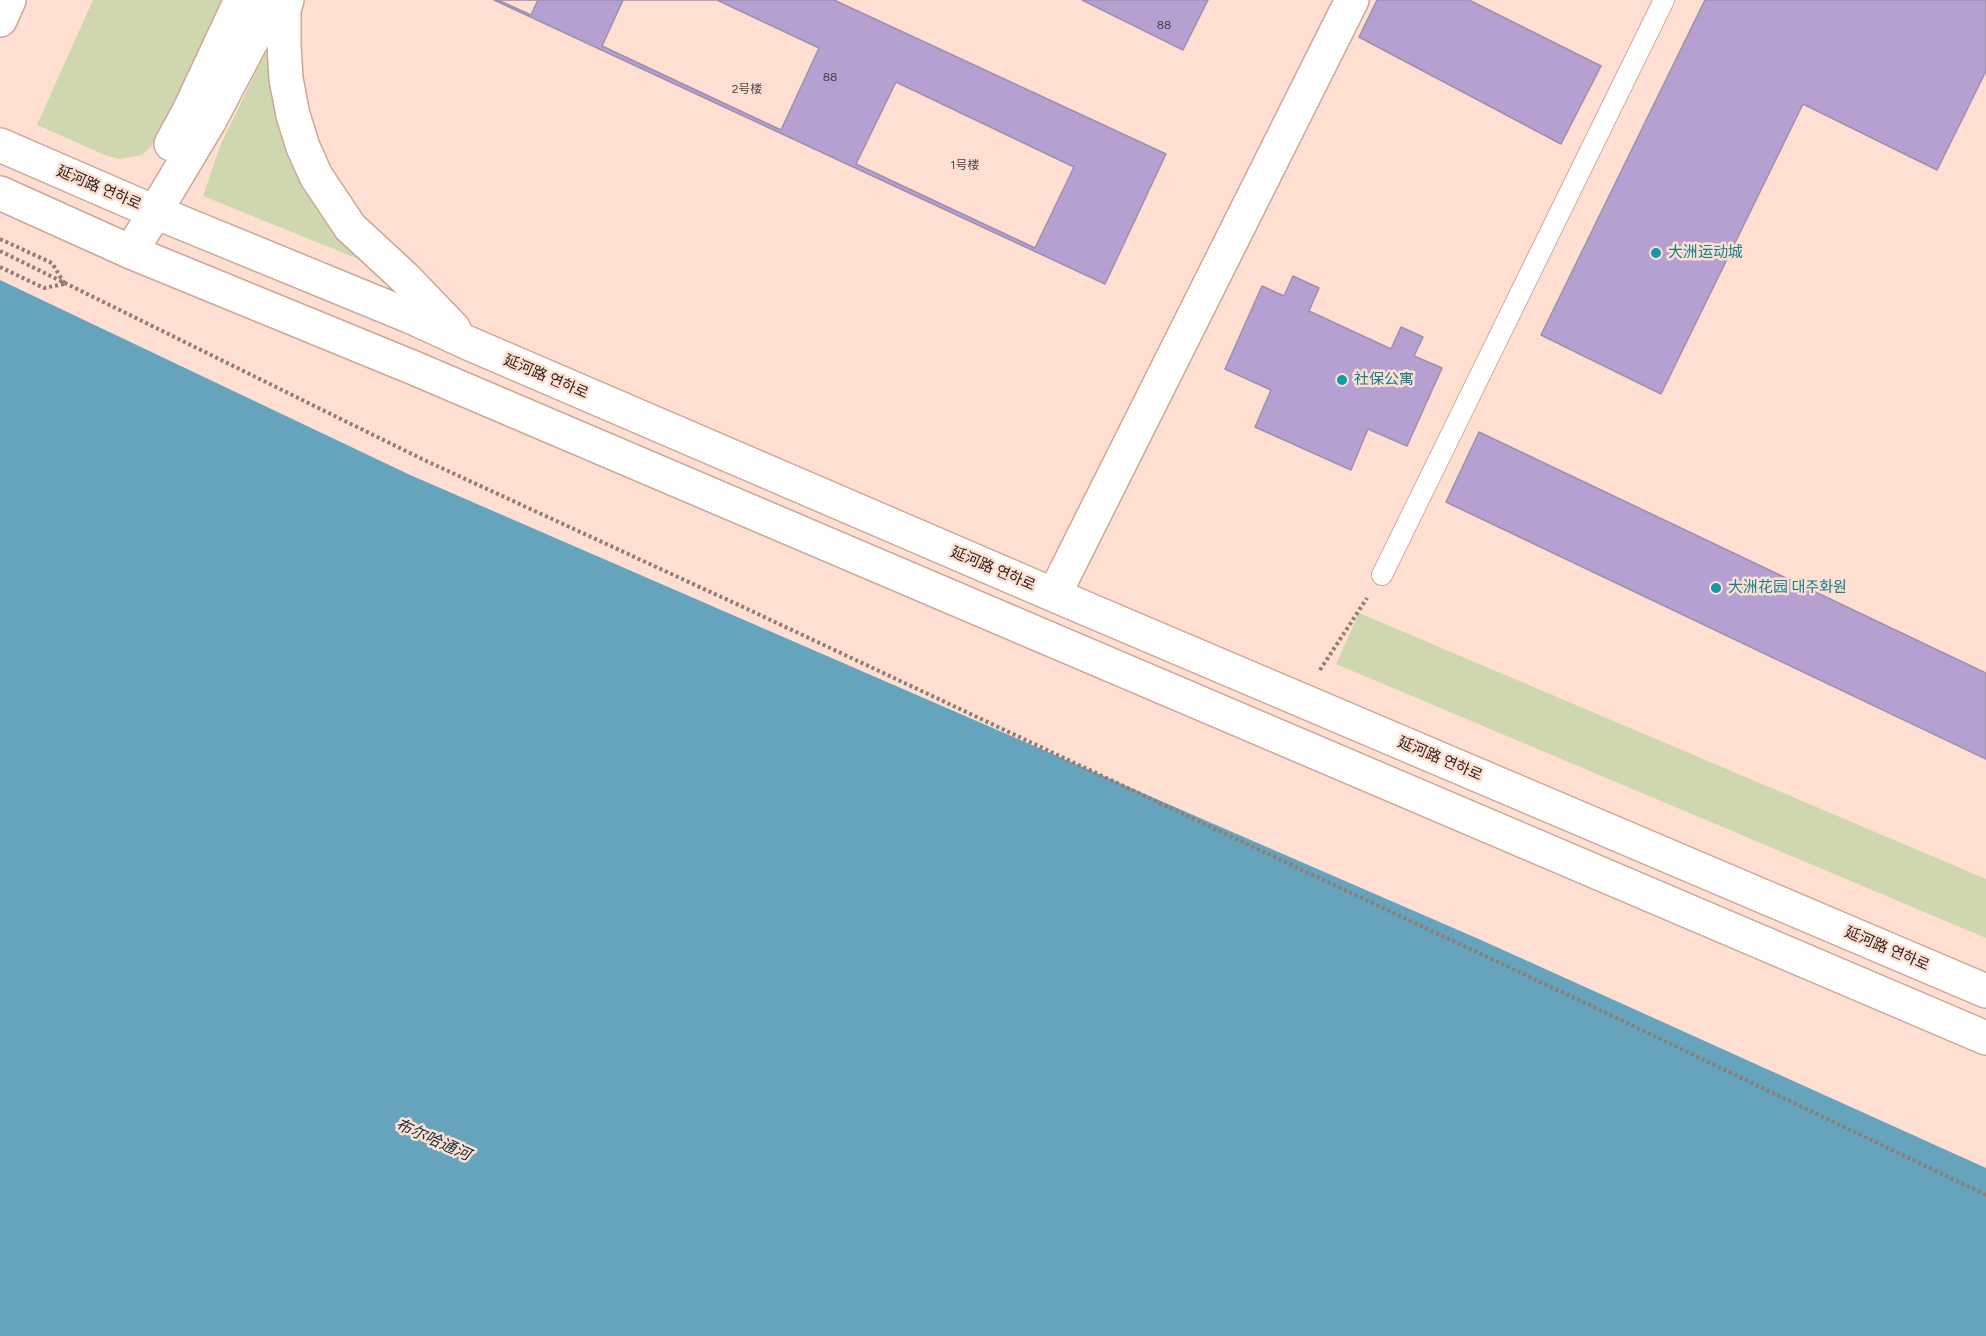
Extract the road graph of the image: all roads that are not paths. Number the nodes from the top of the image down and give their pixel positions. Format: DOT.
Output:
graph roads {
  1 [pos="9,0"];
  2 [pos="241,0"];
  3 [pos="273,0"];
  4 [pos="287,0"];
  5 [pos="1352,0"];
  6 [pos="1664,0"];
  7 [pos="0,20"];
  8 [pos="0,146"];
  9 [pos="0,193"];
  10 [pos="146,208"];
  11 [pos="121,248"];
  12 [pos="468,343"];
  13 [pos="1382,575"];
  14 [pos="1054,595"];
  15 [pos="1986,991"];
  16 [pos="1986,1038"];
  1 -- 7 [label="main road"];
  2 -- 10 [label="main road"];
  3 -- 10 [label="main road"];
  4 -- 12 [label="main road"];
  5 -- 14 [label="main road"];
  6 -- 13 [label="lane"];
  8 -- 10 [label="main road, 延河路 연하로"];
  9 -- 11 [label="main road"];
  10 -- 11 [label="main road"];
  10 -- 12 [label="main road, 延河路 연하로"];
  11 -- 16 [label="main road"];
  12 -- 14 [label="main road, 延河路 연하로"];
  14 -- 15 [label="main road, 延河路 연하로"];
}
